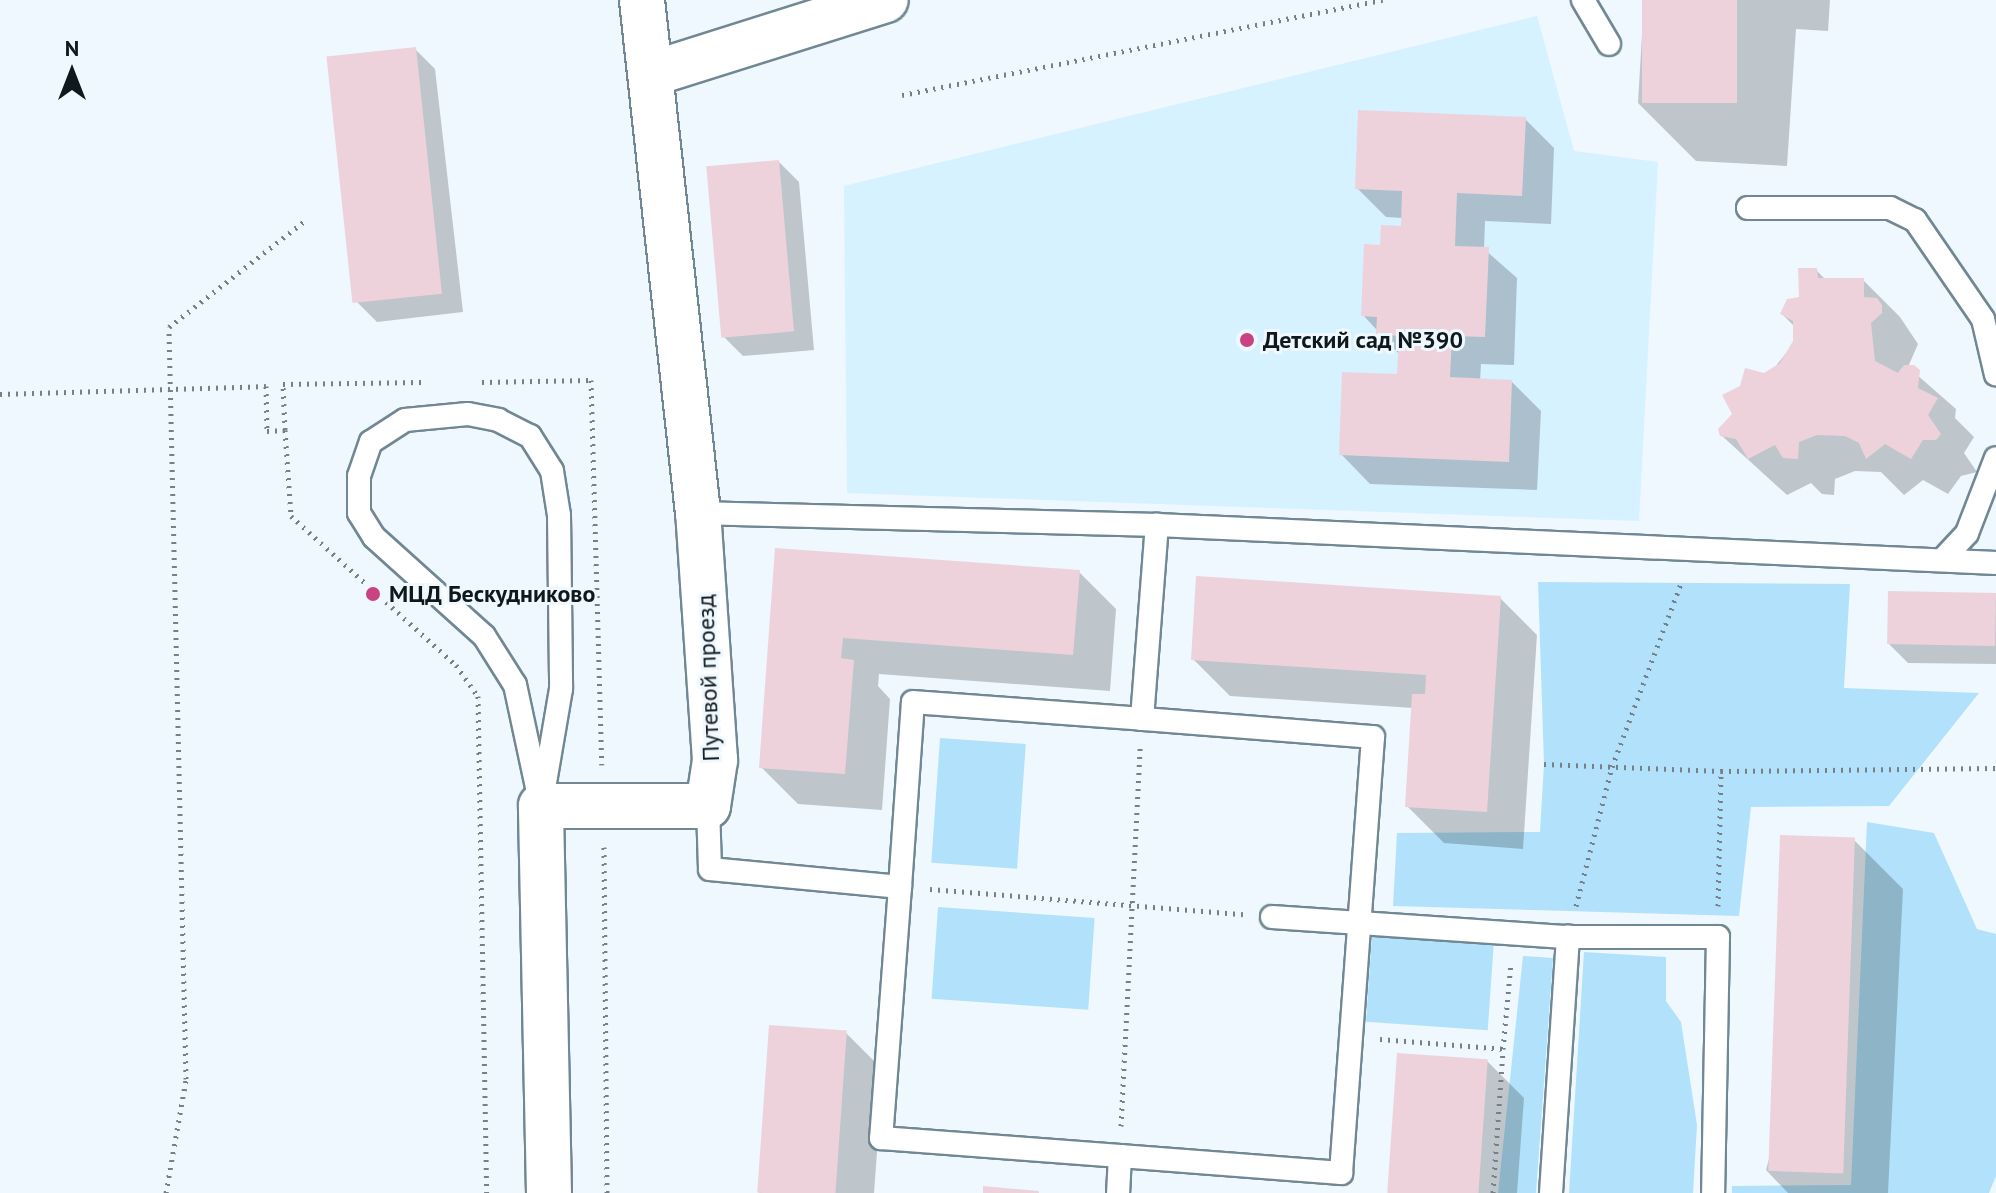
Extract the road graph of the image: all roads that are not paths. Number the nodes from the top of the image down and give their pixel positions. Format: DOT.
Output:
graph roads {
  1 [pos="642,0"];
  2 [pos="886,0"];
  3 [pos="1583,0"];
  4 [pos="1609,44"];
  5 [pos="651,74"];
  6 [pos="1748,208"];
  7 [pos="1996,375"];
  8 [pos="1996,458"];
  9 [pos="698,513"];
  10 [pos="1157,525"];
  11 [pos="1943,559"];
  12 [pos="1996,563"];
  13 [pos="1142,719"];
  14 [pos="541,806"];
  15 [pos="708,806"];
  16 [pos="900,887"];
  17 [pos="1272,917"];
  18 [pos="1360,923"];
  19 [pos="1568,937"];
  20 [pos="1120,1156"];
  21 [pos="549,1193"];
  22 [pos="1118,1193"];
  23 [pos="1551,1193"];
  24 [pos="1713,1193"];
  1 -- 5 [label="street, Путевой проезд"];
  2 -- 5 [label="street"];
  3 -- 4 [label="lane"];
  5 -- 9 [label="street, Путевой проезд"];
  6 -- 7 [label="lane"];
  8 -- 11 [label="lane"];
  9 -- 10 [label="lane"];
  9 -- 15 [label="street, Путевой проезд"];
  10 -- 11 [label="lane"];
  10 -- 13 [label="lane"];
  11 -- 12 [label="lane"];
  13 -- 16 [label="lane"];
  13 -- 18 [label="lane"];
  14 -- 14 [label="lane"];
  14 -- 15 [label="street"];
  14 -- 21 [label="street"];
  15 -- 16 [label="lane"];
  16 -- 20 [label="lane"];
  17 -- 18 [label="lane"];
  18 -- 19 [label="lane"];
  18 -- 20 [label="lane"];
  19 -- 23 [label="lane"];
  19 -- 24 [label="lane"];
  20 -- 22 [label="lane"];
}
